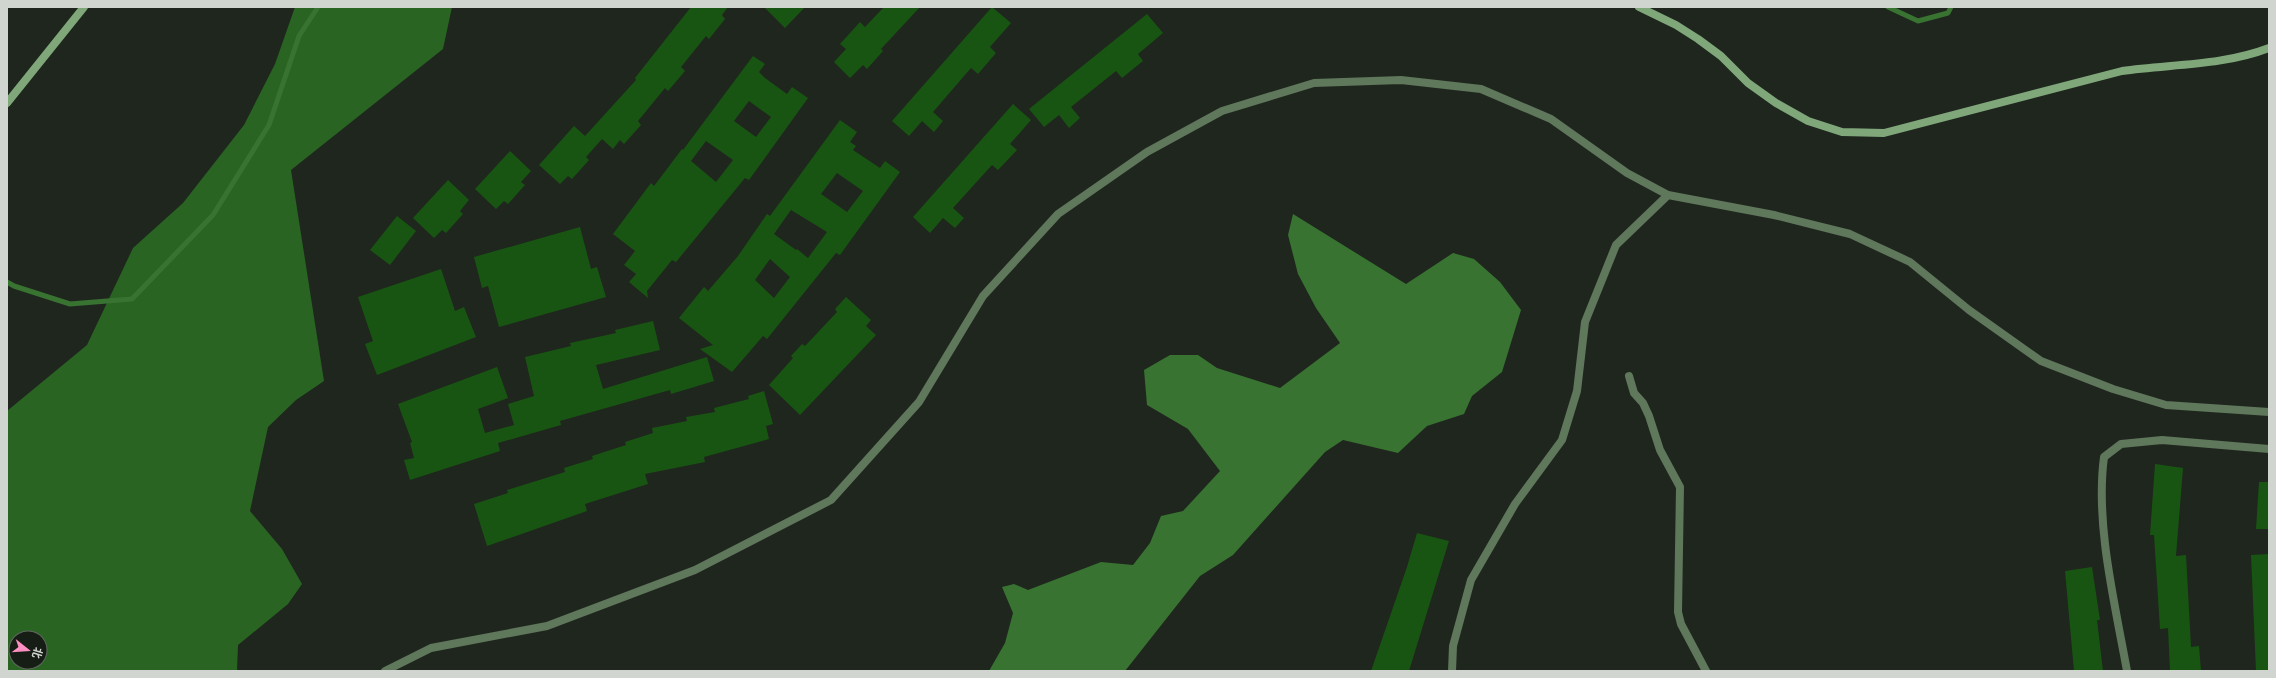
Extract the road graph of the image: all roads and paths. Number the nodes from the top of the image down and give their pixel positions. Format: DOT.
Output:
graph roads {
  1 [pos="84,7"];
  2 [pos="1639,7"];
  3 [pos="2269,48"];
  4 [pos="7,103"];
  5 [pos="1668,195"];
  6 [pos="1629,376"];
  7 [pos="2269,412"];
  8 [pos="2269,449"];
  9 [pos="385,671"];
  10 [pos="1452,671"];
  11 [pos="1706,671"];
  12 [pos="2127,671"];
  1 -- 4 [label="street"];
  2 -- 3 [label="street"];
  5 -- 7 [label="street"];
  5 -- 9 [label="street"];
  5 -- 10 [label="street"];
  6 -- 11 [label="street"];
  8 -- 12 [label="street"];
}
